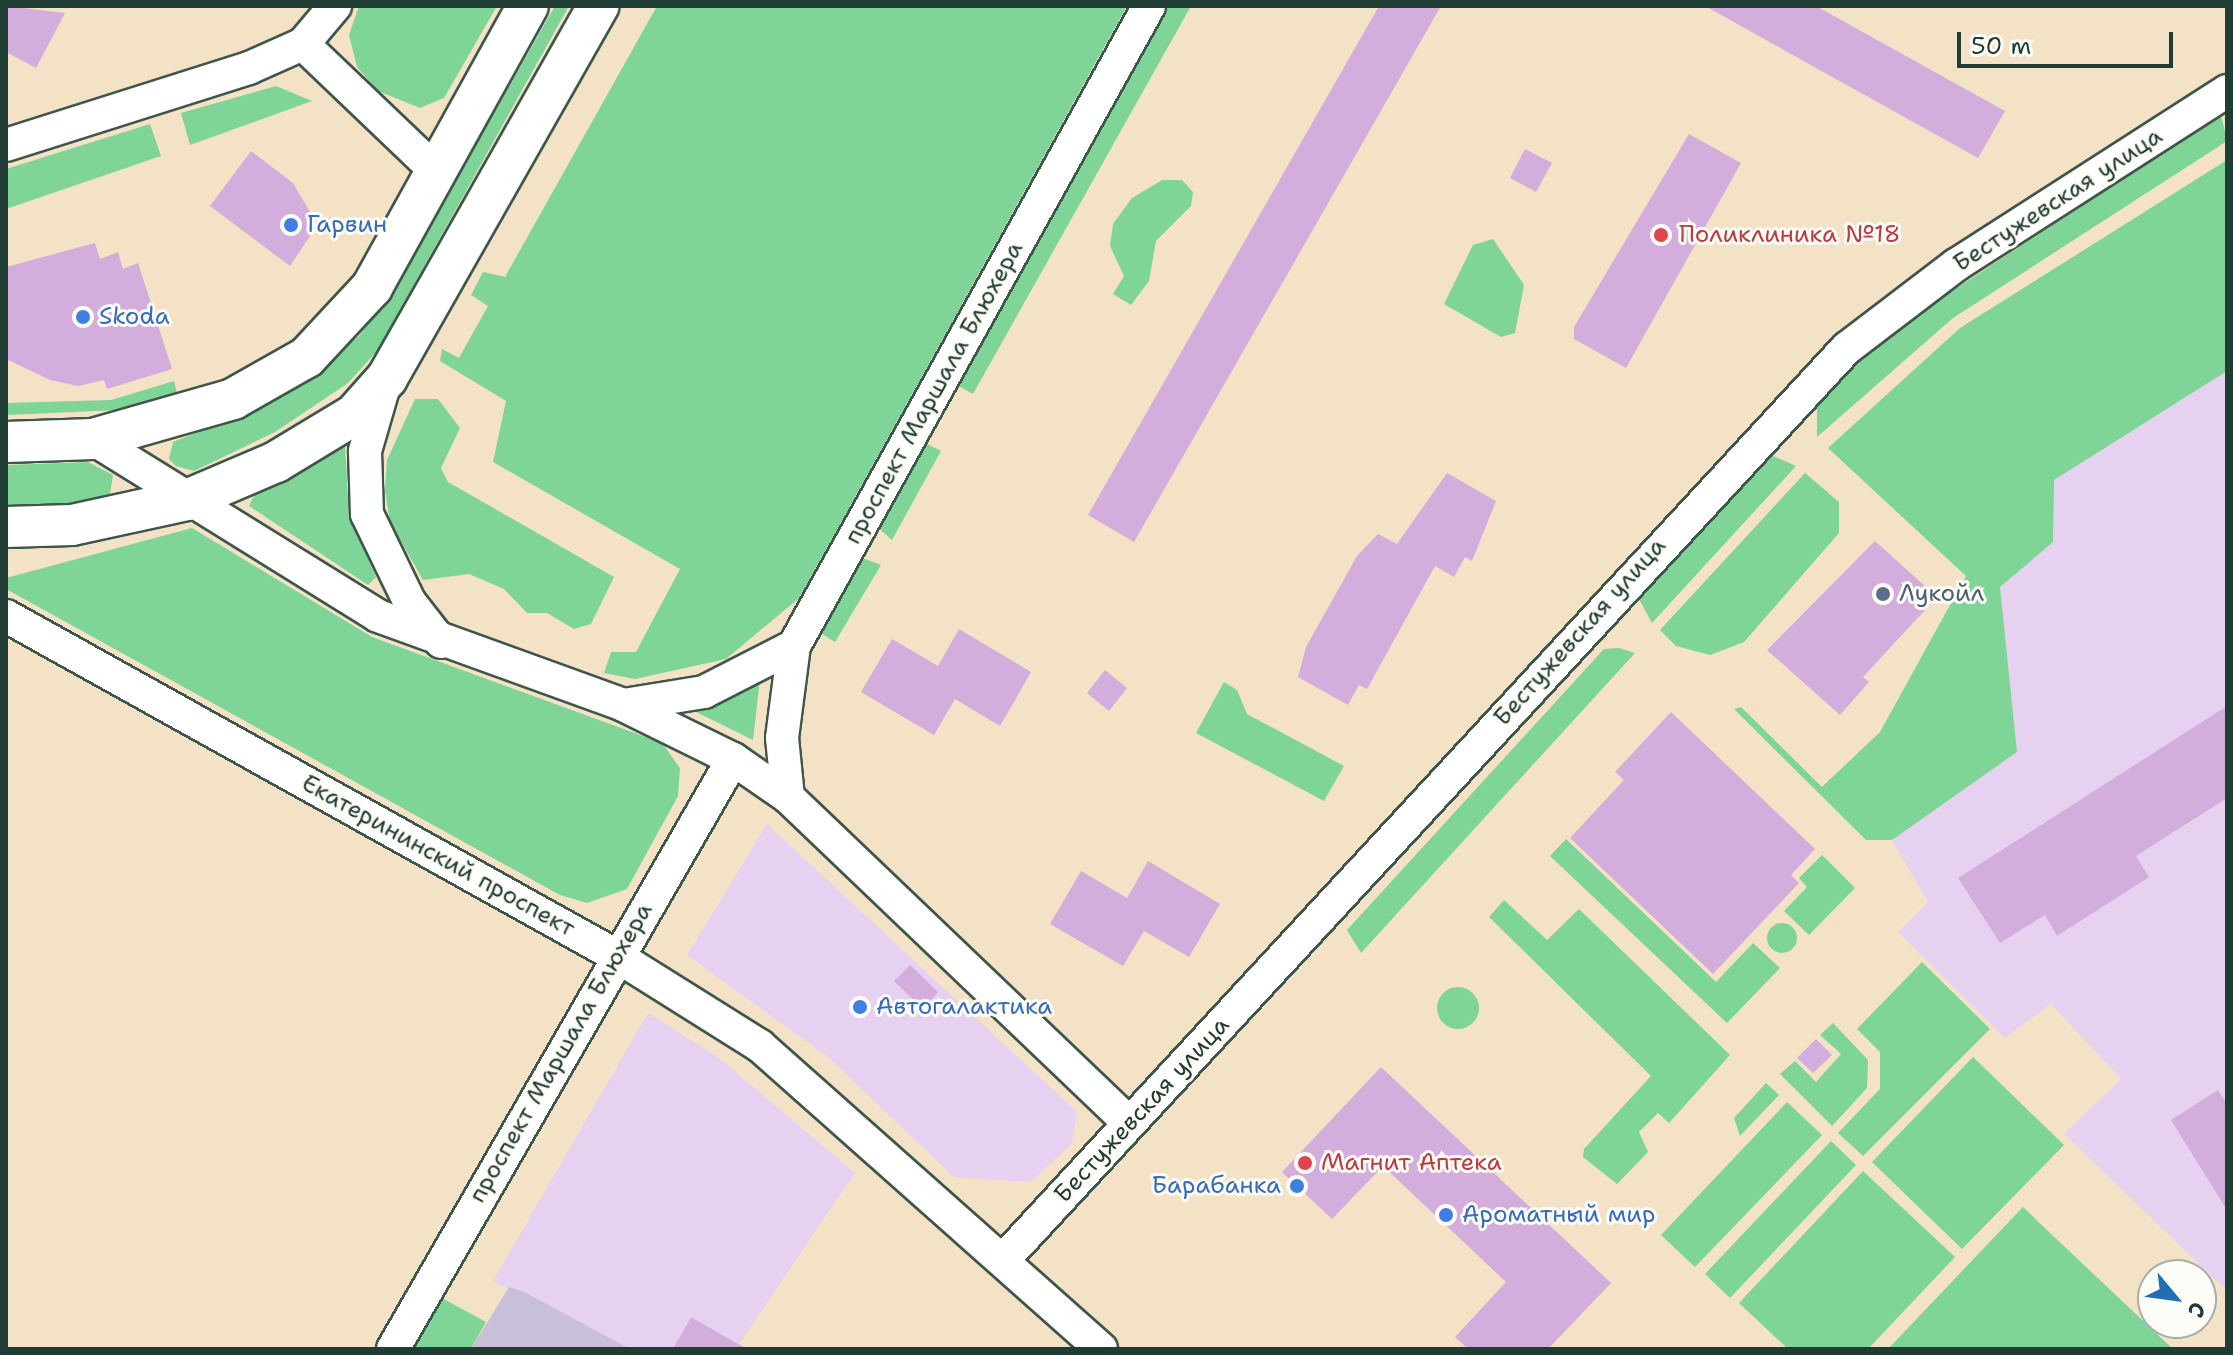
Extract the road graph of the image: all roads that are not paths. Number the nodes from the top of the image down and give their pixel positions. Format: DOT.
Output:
graph roads {
  1 [pos="335,6"];
  2 [pos="528,6"];
  3 [pos="598,6"];
  4 [pos="1149,6"];
  5 [pos="303,44"];
  6 [pos="2227,91"];
  7 [pos="9,144"];
  8 [pos="436,171"];
  9 [pos="387,378"];
  10 [pos="93,439"];
  11 [pos="6,442"];
  12 [pos="187,500"];
  13 [pos="6,527"];
  14 [pos="6,616"];
  15 [pos="443,645"];
  16 [pos="794,646"];
  17 [pos="621,704"];
  18 [pos="733,759"];
  19 [pos="788,797"];
  20 [pos="615,955"];
  21 [pos="1129,1123"];
  22 [pos="1006,1257"];
  23 [pos="393,1349"];
  24 [pos="1101,1349"];
  1 -- 5 [label="street"];
  2 -- 8 [label="main road"];
  3 -- 9 [label="main road"];
  4 -- 16 [label="street, проспект Маршала Блюхера"];
  5 -- 7 [label="street"];
  5 -- 8 [label="street"];
  6 -- 21 [label="street, Бестужевская улица"];
  8 -- 10 [label="main road"];
  9 -- 12 [label="main road"];
  9 -- 15 [label="street"];
  10 -- 11 [label="main road"];
  10 -- 12 [label="street"];
  12 -- 13 [label="main road"];
  12 -- 15 [label="street"];
  14 -- 20 [label="street, Екатерининский проспект"];
  15 -- 17 [label="street"];
  16 -- 17 [label="street"];
  16 -- 19 [label="street, проспект Маршала Блюхера"];
  17 -- 18 [label="street"];
  18 -- 19 [label="street"];
  18 -- 20 [label="street, проспект Маршала Блюхера"];
  19 -- 21 [label="street"];
  20 -- 22 [label="street, Екатерининский проспект"];
  20 -- 23 [label="street, проспект Маршала Блюхера"];
  21 -- 22 [label="street, Бестужевская улица"];
  22 -- 24 [label="street, Екатерининский проспект"];
}
